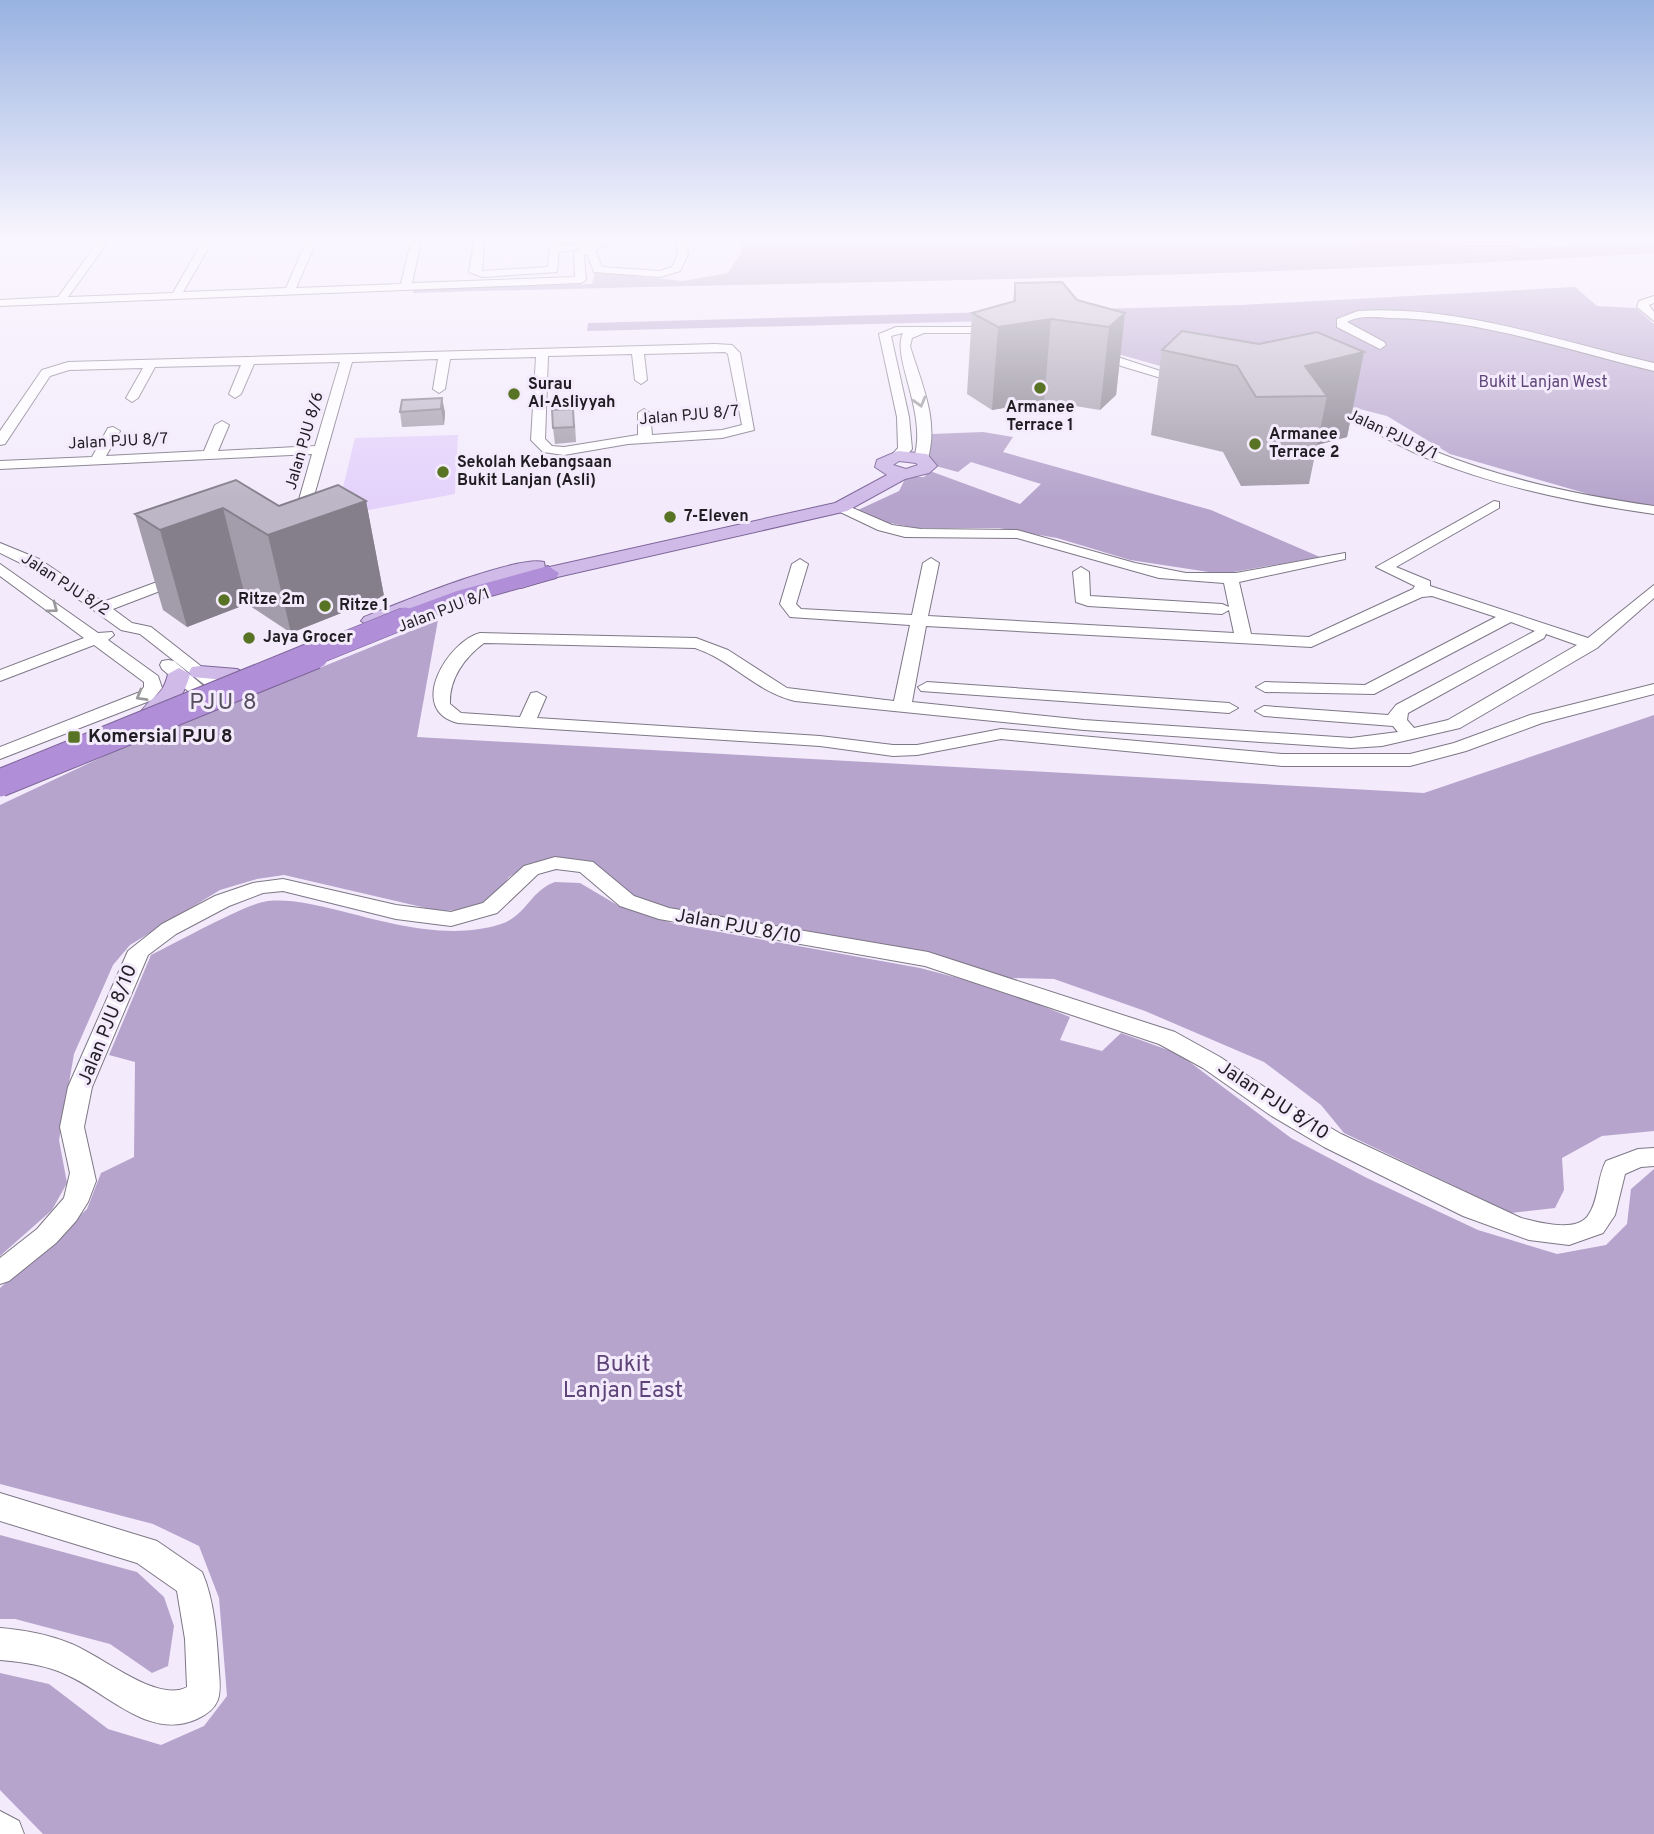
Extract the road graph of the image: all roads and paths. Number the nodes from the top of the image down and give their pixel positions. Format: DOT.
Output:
graph roads {
  1 [pos="1344,328"];
  2 [pos="1501,328"];
  3 [pos="923,330"];
  4 [pos="1010,331"];
  5 [pos="1380,345"];
  6 [pos="904,346"];
  7 [pos="886,347"];
  8 [pos="1072,348"];
  9 [pos="638,350"];
  10 [pos="542,353"];
  11 [pos="445,355"];
  12 [pos="347,358"];
  13 [pos="249,361"];
  14 [pos="151,364"];
  15 [pos="1654,367"];
  16 [pos="641,380"];
  17 [pos="1197,385"];
  18 [pos="439,389"];
  19 [pos="235,394"];
  20 [pos="132,398"];
  21 [pos="1310,406"];
  22 [pos="643,413"];
  23 [pos="222,425"];
  24 [pos="113,431"];
  25 [pos="645,437"];
  26 [pos="0,441"];
  27 [pos="321,450"];
  28 [pos="209,455"];
  29 [pos="921,458"];
  30 [pos="97,460"];
  31 [pos="0,465"];
  32 [pos="896,467"];
  33 [pos="1494,505"];
  34 [pos="841,507"];
  35 [pos="1654,510"];
  36 [pos="290,539"];
  37 [pos="671,540"];
  38 [pos="0,548"];
  39 [pos="1340,556"];
  40 [pos="931,563"];
  41 [pos="800,564"];
  42 [pos="40,566"];
  43 [pos="1081,572"];
  44 [pos="548,573"];
  45 [pos="192,574"];
  46 [pos="3,575"];
  47 [pos="1223,580"];
  48 [pos="1654,590"];
  49 [pos="1425,594"];
  50 [pos="100,608"];
  51 [pos="1222,609"];
  52 [pos="1511,616"];
  53 [pos="919,622"];
  54 [pos="127,627"];
  55 [pos="1538,635"];
  56 [pos="95,639"];
  57 [pos="1237,640"];
  58 [pos="1591,644"];
  59 [pos="0,676"];
  60 [pos="206,687"];
  61 [pos="927,687"];
  62 [pos="1265,687"];
  63 [pos="1654,689"];
  64 [pos="537,697"];
  65 [pos="1084,698"];
  66 [pos="902,706"];
  67 [pos="1229,708"];
  68 [pos="1264,711"];
  69 [pos="1398,721"];
  70 [pos="526,722"];
  71 [pos="1084,725"];
  72 [pos="1410,736"];
  73 [pos="0,753"];
  74 [pos="0,774"];
  75 [pos="0,783"];
  76 [pos="0,792"];
  77 [pos="1654,1157"];
  78 [pos="0,1273"];
  79 [pos="0,1507"];
  80 [pos="0,1644"];
  81 [pos="0,1829"];
  82 [pos="6,1834"];
  1 -- 5 [label="street"];
  2 -- 15 [label="street"];
  3 -- 4 [label="street"];
  3 -- 6 [label="street"];
  3 -- 7 [label="street"];
  6 -- 7 [label="street"];
  6 -- 29 [label="street, one-way"];
  7 -- 32 [label="street"];
  8 -- 17 [label="street"];
  9 -- 10 [label="street, Jalan PJU 8/7"];
  9 -- 16 [label="street"];
  9 -- 25 [label="street, Jalan PJU 8/7"];
  10 -- 11 [label="street, Jalan PJU 8/7"];
  10 -- 25 [label="street, Jalan PJU 8/7"];
  11 -- 12 [label="street, Jalan PJU 8/7"];
  11 -- 18 [label="street"];
  12 -- 13 [label="street, Jalan PJU 8/7"];
  12 -- 27 [label="street, Jalan PJU 8/6"];
  13 -- 14 [label="street, Jalan PJU 8/7"];
  13 -- 19 [label="street"];
  14 -- 20 [label="street"];
  14 -- 26 [label="street, Jalan PJU 8/7"];
  21 -- 35 [label="street, Jalan PJU 8/1"];
  22 -- 25 [label="street"];
  23 -- 28 [label="street"];
  24 -- 30 [label="street"];
  27 -- 28 [label="street, Jalan PJU 8/7"];
  27 -- 36 [label="street, Jalan PJU 8/6"];
  28 -- 30 [label="street, Jalan PJU 8/7"];
  29 -- 32 [label="main road"];
  30 -- 31 [label="street, Jalan PJU 8/7"];
  32 -- 34 [label="main road, Jalan PJU 8/1"];
  32 -- 37 [label="main road, Jalan PJU 8/1"];
  33 -- 49 [label="street"];
  34 -- 37 [label="main road, Jalan PJU 8/1"];
  34 -- 47 [label="street"];
  37 -- 44 [label="main road, Jalan PJU 8/1"];
  37 -- 60 [label="main road, Jalan PJU 8/1"];
  38 -- 42 [label="street, Jalan PJU 8/2"];
  39 -- 47 [label="street"];
  40 -- 53 [label="street"];
  41 -- 53 [label="street"];
  42 -- 46 [label="street"];
  42 -- 50 [label="street, Jalan PJU 8/2"];
  43 -- 51 [label="street"];
  44 -- 60 [label="main road, Jalan PJU 8/1"];
  44 -- 75 [label="highway, bridge"];
  45 -- 50 [label="street"];
  46 -- 56 [label="street, one-way"];
  47 -- 51 [label="street"];
  47 -- 57 [label="street"];
  48 -- 58 [label="street"];
  49 -- 52 [label="street"];
  49 -- 57 [label="street"];
  50 -- 54 [label="street, Jalan PJU 8/2"];
  51 -- 57 [label="street"];
  52 -- 58 [label="street"];
  52 -- 62 [label="street"];
  53 -- 57 [label="street"];
  53 -- 66 [label="street"];
  54 -- 56 [label="street"];
  54 -- 60 [label="street, Jalan PJU 8/2"];
  55 -- 69 [label="street"];
  56 -- 59 [label="street"];
  56 -- 73 [label="street, one-way"];
  58 -- 72 [label="street"];
  60 -- 74 [label="main road, Jalan PJU 8/1"];
  60 -- 76 [label="main road, Jalan PJU 8/1"];
  61 -- 65 [label="street"];
  63 -- 70 [label="street"];
  64 -- 70 [label="street"];
  65 -- 67 [label="street"];
  65 -- 71 [label="street"];
  66 -- 70 [label="street"];
  66 -- 71 [label="street"];
  68 -- 69 [label="street"];
  69 -- 72 [label="street"];
  71 -- 72 [label="street"];
  77 -- 78 [label="street, Jalan PJU 8/10"];
  79 -- 80 [label="street"];
  81 -- 82 [label="street"];
}
